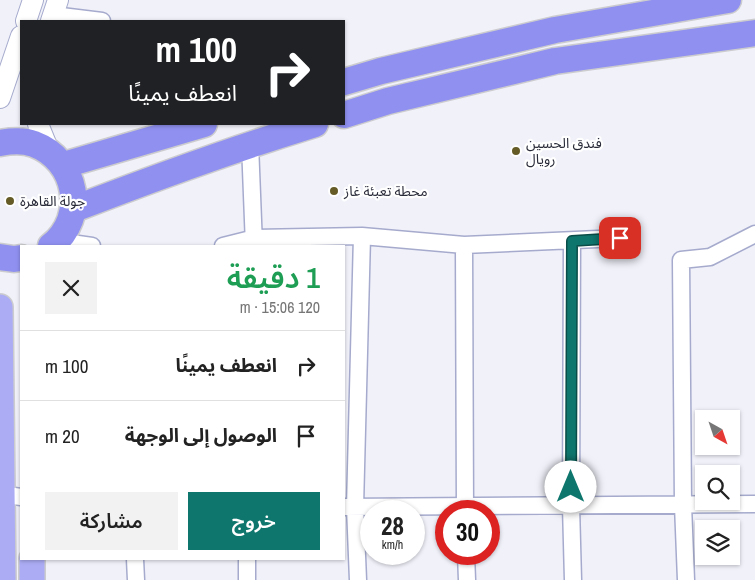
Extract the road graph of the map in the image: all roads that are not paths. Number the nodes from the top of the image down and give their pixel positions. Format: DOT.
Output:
graph roads {
  1 [pos="33,0"];
  2 [pos="728,0"];
  3 [pos="54,12"];
  4 [pos="26,20"];
  5 [pos="97,20"];
  6 [pos="755,33"];
  7 [pos="20,39"];
  8 [pos="4,79"];
  9 [pos="345,82"];
  10 [pos="0,98"];
  11 [pos="345,115"];
  12 [pos="39,125"];
  13 [pos="200,125"];
  14 [pos="312,125"];
  15 [pos="0,143"];
  16 [pos="250,144"];
  17 [pos="56,158"];
  18 [pos="74,209"];
  19 [pos="755,234"];
  20 [pos="362,236"];
  21 [pos="620,238"];
  22 [pos="572,241"];
  23 [pos="254,242"];
  24 [pos="55,245"];
  25 [pos="231,245"];
  26 [pos="464,245"];
  27 [pos="0,257"];
  28 [pos="20,258"];
  29 [pos="0,307"];
  30 [pos="1,399"];
  31 [pos="7,495"];
  32 [pos="465,500"];
  33 [pos="755,504"];
  34 [pos="683,505"];
  35 [pos="571,506"];
  36 [pos="350,507"];
  37 [pos="435,508"];
  38 [pos="500,508"];
  39 [pos="32,560"];
  40 [pos="135,560"];
  41 [pos="247,560"];
  42 [pos="466,565"];
  43 [pos="3,580"];
  44 [pos="32,580"];
  45 [pos="136,580"];
  46 [pos="248,580"];
  47 [pos="358,580"];
  48 [pos="467,580"];
  49 [pos="573,580"];
  50 [pos="686,580"];
  1 -- 4 [label="street"];
  2 -- 9 [label="highway"];
  3 -- 5 [label="street"];
  6 -- 11 [label="highway"];
  7 -- 8 [label="street"];
  8 -- 10 [label="street"];
  12 -- 17 [label="street"];
  13 -- 17 [label="highway"];
  14 -- 16 [label="highway"];
  15 -- 17 [label="highway"];
  16 -- 18 [label="highway"];
  16 -- 23 [label="street"];
  17 -- 18 [label="highway"];
  18 -- 24 [label="highway"];
  19 -- 34 [label="street"];
  20 -- 23 [label="street"];
  20 -- 26 [label="street"];
  20 -- 36 [label="street"];
  21 -- 22 [label="street"];
  22 -- 26 [label="street"];
  22 -- 35 [label="street"];
  23 -- 25 [label="street"];
  26 -- 32 [label="street"];
  27 -- 28 [label="highway"];
  29 -- 30 [label="main road"];
  30 -- 31 [label="main road"];
  31 -- 43 [label="main road"];
  33 -- 34 [label="street"];
  34 -- 35 [label="street"];
  34 -- 50 [label="street"];
  35 -- 38 [label="street"];
  35 -- 49 [label="street"];
  36 -- 37 [label="street"];
  36 -- 47 [label="street"];
  39 -- 44 [label="main road"];
  40 -- 45 [label="street"];
  41 -- 46 [label="street"];
  42 -- 48 [label="street"];
}
